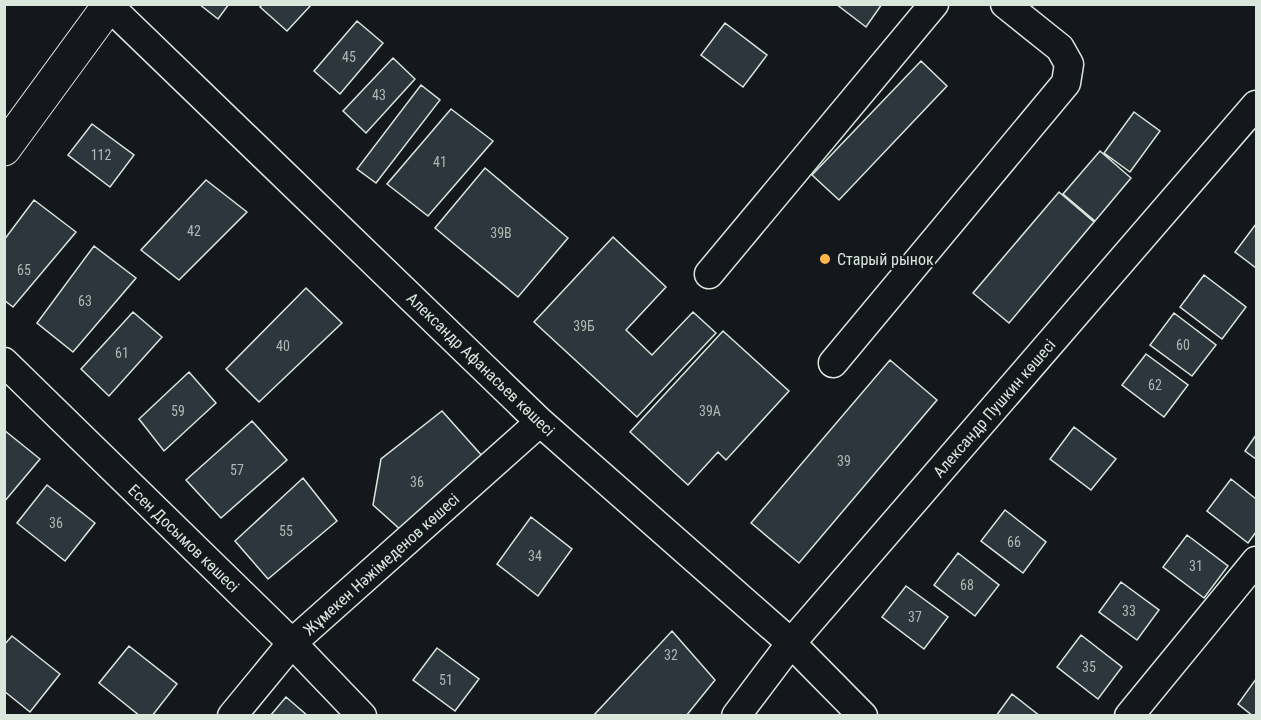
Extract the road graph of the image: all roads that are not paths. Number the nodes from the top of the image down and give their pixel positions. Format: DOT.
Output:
graph roads {
  1 [pos="934,4"];
  2 [pos="109,5"];
  3 [pos="1009,6"];
  4 [pos="1257,105"];
  5 [pos="4,149"];
  6 [pos="709,274"];
  7 [pos="4,362"];
  8 [pos="833,363"];
  9 [pos="540,422"];
  10 [pos="1257,561"];
  11 [pos="791,643"];
  12 [pos="292,644"];
  13 [pos="232,716"];
  14 [pos="362,716"];
  15 [pos="736,716"];
  16 [pos="863,716"];
  17 [pos="1129,716"];
  1 -- 6 [label="street"];
  2 -- 5 [label="main road"];
  2 -- 9 [label="street, Александр Афанасьев көшесі"];
  3 -- 8 [label="street"];
  4 -- 11 [label="street, Александр Пушкин көшесі"];
  7 -- 12 [label="street, Есен Досымов көшесі"];
  9 -- 11 [label="street, Александр Афанасьев көшесі"];
  9 -- 12 [label="street, Жұмекен Нәжімеденов көшесі"];
  10 -- 17 [label="street"];
  11 -- 15 [label="street, Александр Пушкин көшесі"];
  11 -- 16 [label="street, Александр Афанасьев көшесі"];
  12 -- 13 [label="street, Жұмекен Нәжімеденов көшесі"];
  12 -- 14 [label="street, Есен Досымов көшесі"];
}
